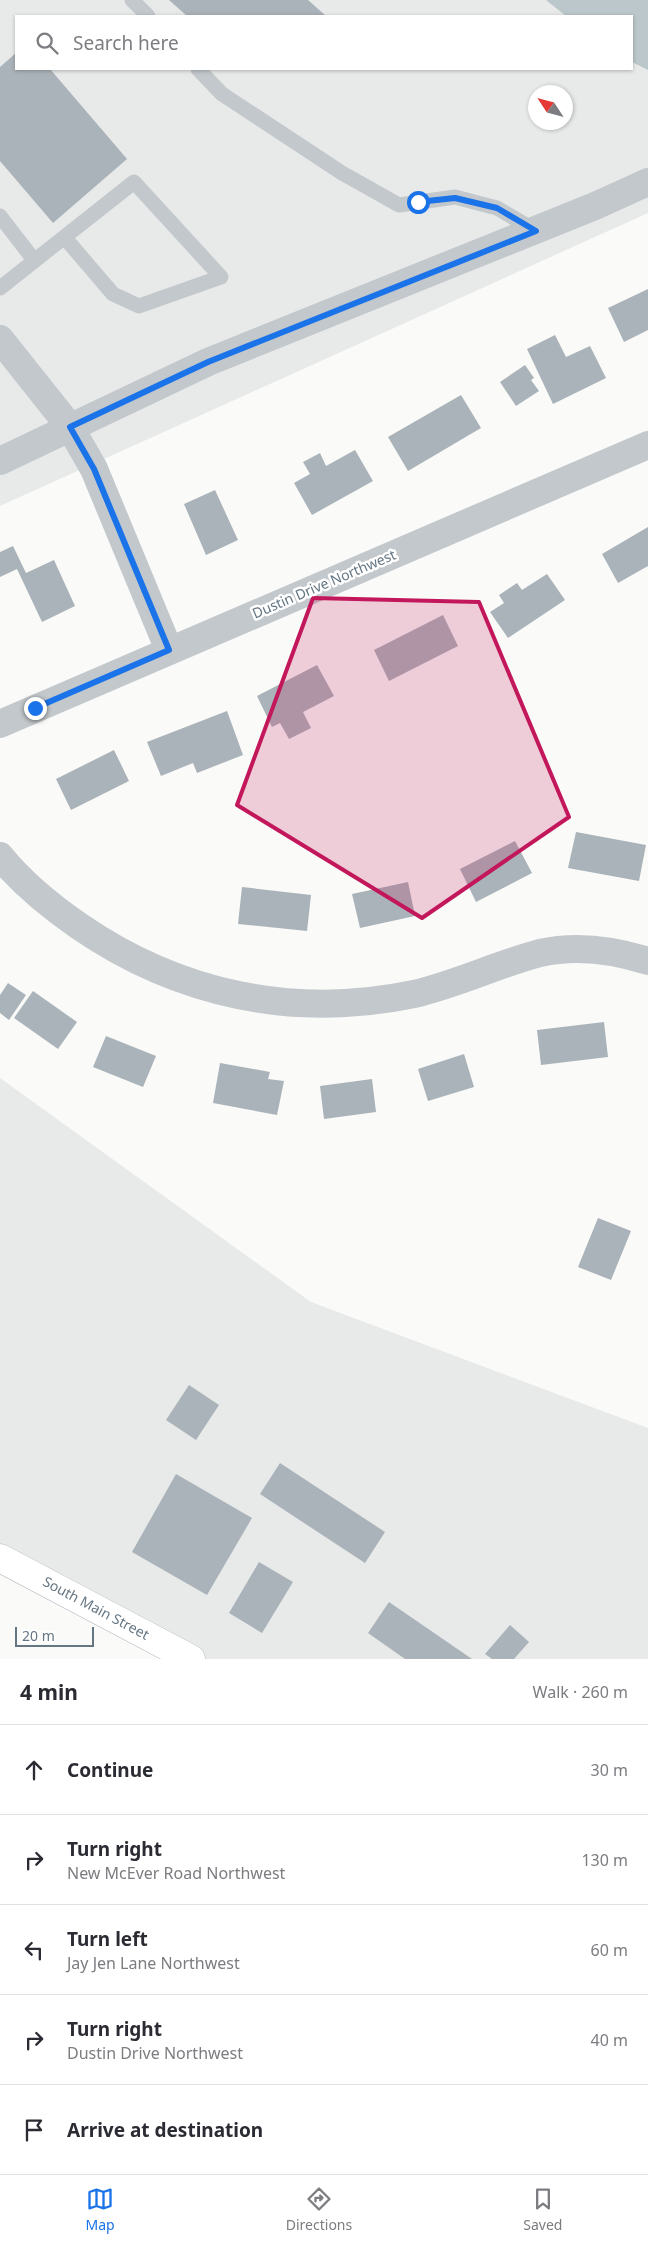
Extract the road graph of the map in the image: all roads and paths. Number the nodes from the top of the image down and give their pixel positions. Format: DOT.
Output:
graph roads {
  1 [pos="132,0"];
  2 [pos="147,15"];
  3 [pos="199,70"];
  4 [pos="648,182"];
  5 [pos="0,216"];
  6 [pos="536,231"];
  7 [pos="65,238"];
  8 [pos="34,260"];
  9 [pos="0,288"];
  10 [pos="0,339"];
  11 [pos="70,427"];
  12 [pos="648,445"];
  13 [pos="0,461"];
  14 [pos="169,650"];
  15 [pos="0,724"];
  16 [pos="0,856"];
  17 [pos="648,961"];
  18 [pos="0,1558"];
  19 [pos="191,1659"];
  1 -- 2 [label="lane"];
  3 -- 6 [label="lane"];
  4 -- 6 [label="street"];
  5 -- 8 [label="lane"];
  6 -- 11 [label="street"];
  7 -- 7 [label="lane"];
  7 -- 8 [label="lane"];
  8 -- 9 [label="lane"];
  10 -- 11 [label="street"];
  11 -- 13 [label="street"];
  11 -- 14 [label="street"];
  12 -- 14 [label="street, Dustin Drive Northwest"];
  14 -- 15 [label="street, Dustin Drive Northwest"];
  16 -- 17 [label="street"];
  18 -- 19 [label="main road, South Main Street"];
}
